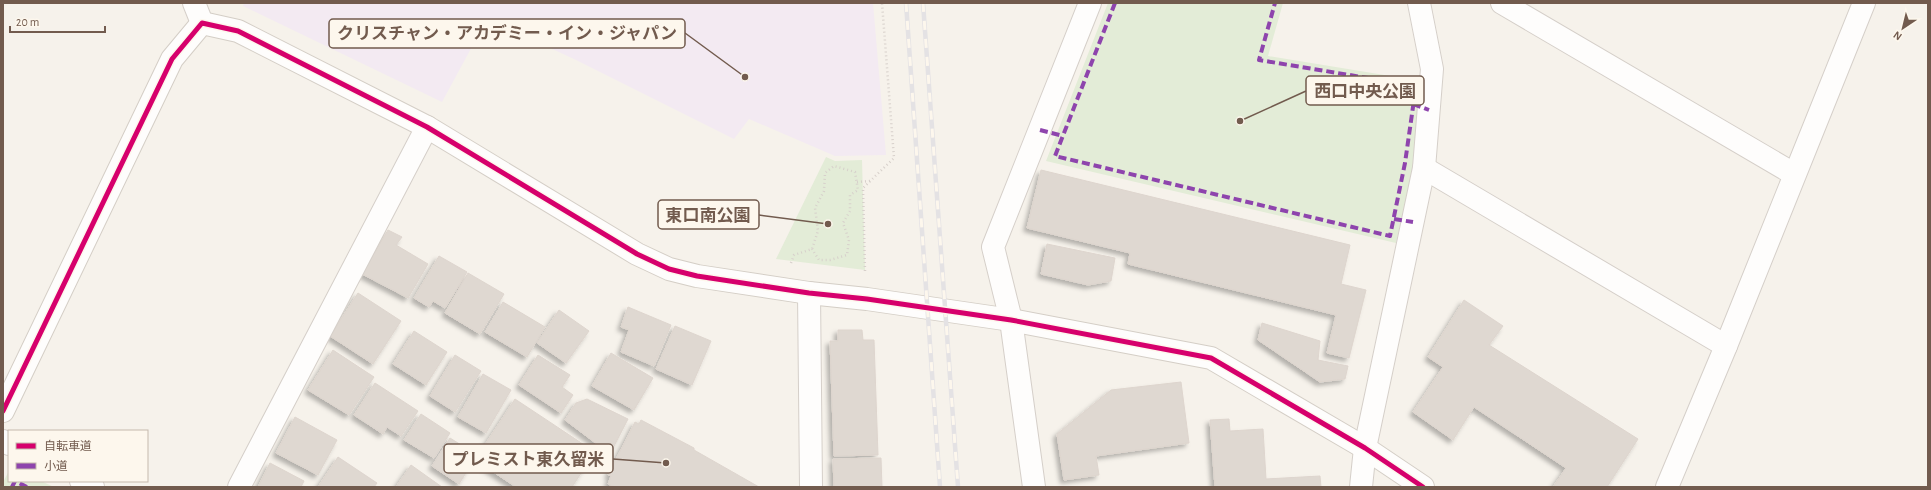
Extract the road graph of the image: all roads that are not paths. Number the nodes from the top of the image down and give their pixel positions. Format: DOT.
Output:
graph roads {
  1 [pos="194,3"];
  2 [pos="1090,3"];
  3 [pos="1419,3"];
  4 [pos="1502,3"];
  5 [pos="1864,3"];
  6 [pos="202,23"];
  7 [pos="427,127"];
  8 [pos="1424,168"];
  9 [pos="1794,174"];
  10 [pos="809,293"];
  11 [pos="1011,320"];
  12 [pos="1726,346"];
  13 [pos="3,411"];
  14 [pos="1365,448"];
  15 [pos="83,482"];
  16 [pos="93,487"];
  17 [pos="239,487"];
  18 [pos="811,487"];
  19 [pos="1034,487"];
  20 [pos="1361,487"];
  21 [pos="1423,487"];
  22 [pos="1667,487"];
  1 -- 6 [label="street"];
  2 -- 11 [label="street"];
  3 -- 8 [label="street"];
  4 -- 9 [label="street"];
  5 -- 9 [label="street"];
  6 -- 7 [label="street"];
  6 -- 13 [label="street"];
  7 -- 10 [label="street"];
  7 -- 17 [label="street"];
  8 -- 12 [label="street"];
  8 -- 14 [label="street"];
  9 -- 12 [label="street"];
  10 -- 11 [label="street"];
  10 -- 18 [label="street"];
  11 -- 14 [label="street"];
  11 -- 19 [label="street"];
  12 -- 22 [label="street"];
  14 -- 20 [label="street"];
  14 -- 21 [label="street"];
  15 -- 16 [label="street"];
}
